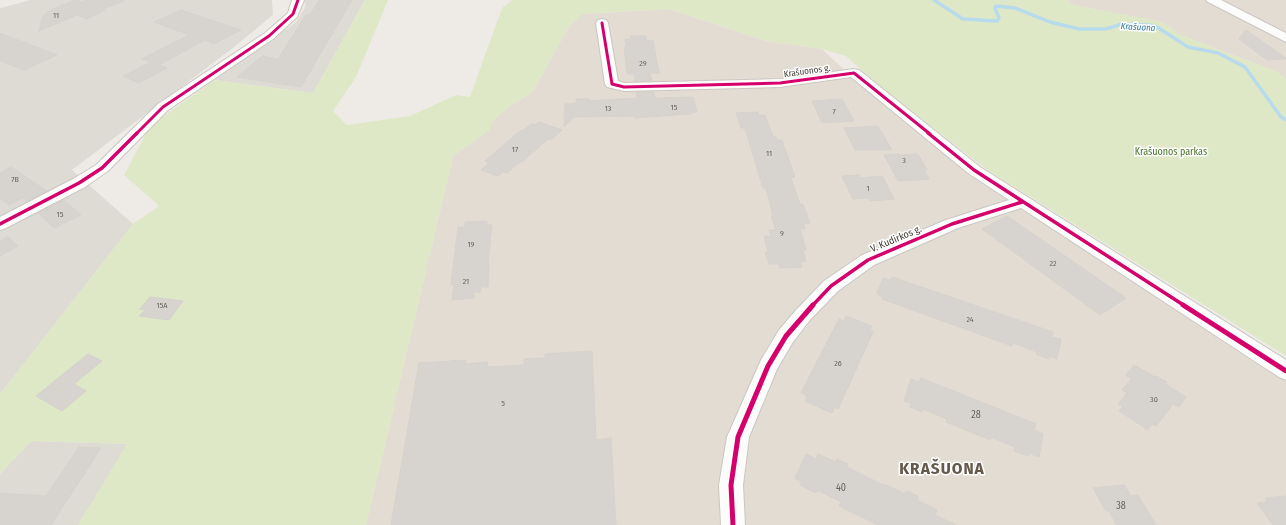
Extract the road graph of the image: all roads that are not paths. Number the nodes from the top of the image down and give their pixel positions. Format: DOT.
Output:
graph roads {
  1 [pos="298,0"];
  2 [pos="1212,0"];
  3 [pos="602,22"];
  4 [pos="1286,38"];
  5 [pos="1022,202"];
  6 [pos="0,224"];
  7 [pos="1286,371"];
  8 [pos="732,525"];
  1 -- 6 [label="street"];
  2 -- 4 [label="street"];
  3 -- 5 [label="street, Krašuonos g."];
  5 -- 7 [label="street"];
  5 -- 8 [label="street, V. Kudirkos g."];
}
